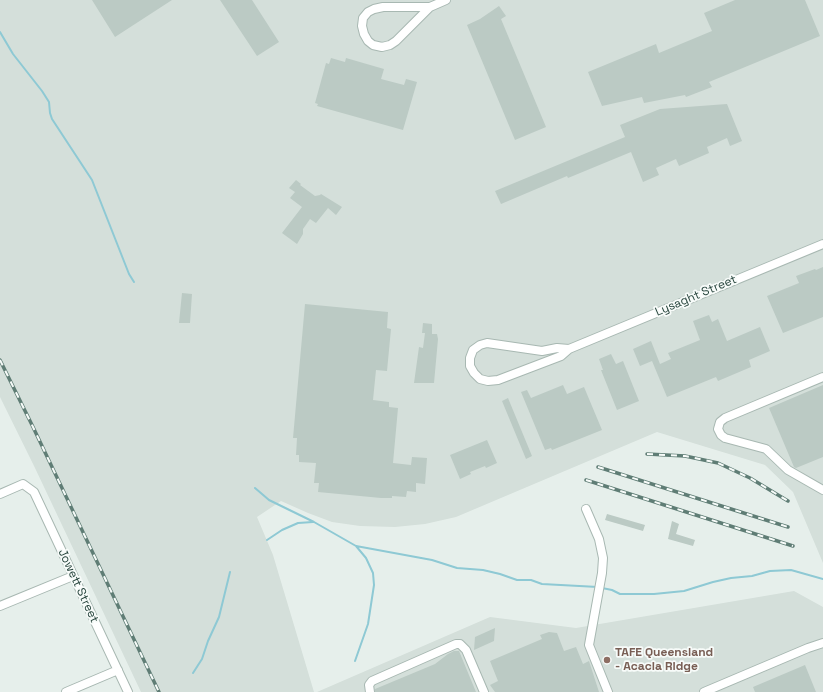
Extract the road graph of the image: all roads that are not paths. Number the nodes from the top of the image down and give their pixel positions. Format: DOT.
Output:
graph roads {
  1 [pos="446,0"];
  2 [pos="430,7"];
  3 [pos="823,244"];
  4 [pos="569,348"];
  5 [pos="823,377"];
  6 [pos="823,490"];
  7 [pos="0,494"];
  8 [pos="586,509"];
  9 [pos="73,576"];
  10 [pos="0,606"];
  11 [pos="823,643"];
  12 [pos="118,670"];
  13 [pos="66,692"];
  14 [pos="128,692"];
  15 [pos="370,692"];
  16 [pos="484,692"];
  17 [pos="608,692"];
  18 [pos="704,692"];
  1 -- 2 [label="street"];
  2 -- 2 [label="street"];
  3 -- 4 [label="street, Lysaght Street"];
  4 -- 4 [label="street, Lysaght Street"];
  5 -- 6 [label="street"];
  7 -- 9 [label="street, Jowett Street"];
  8 -- 17 [label="street"];
  9 -- 10 [label="street"];
  9 -- 12 [label="street, Jowett Street"];
  11 -- 18 [label="street"];
  12 -- 13 [label="street"];
  12 -- 14 [label="street, Jowett Street"];
  15 -- 16 [label="street"];
}
